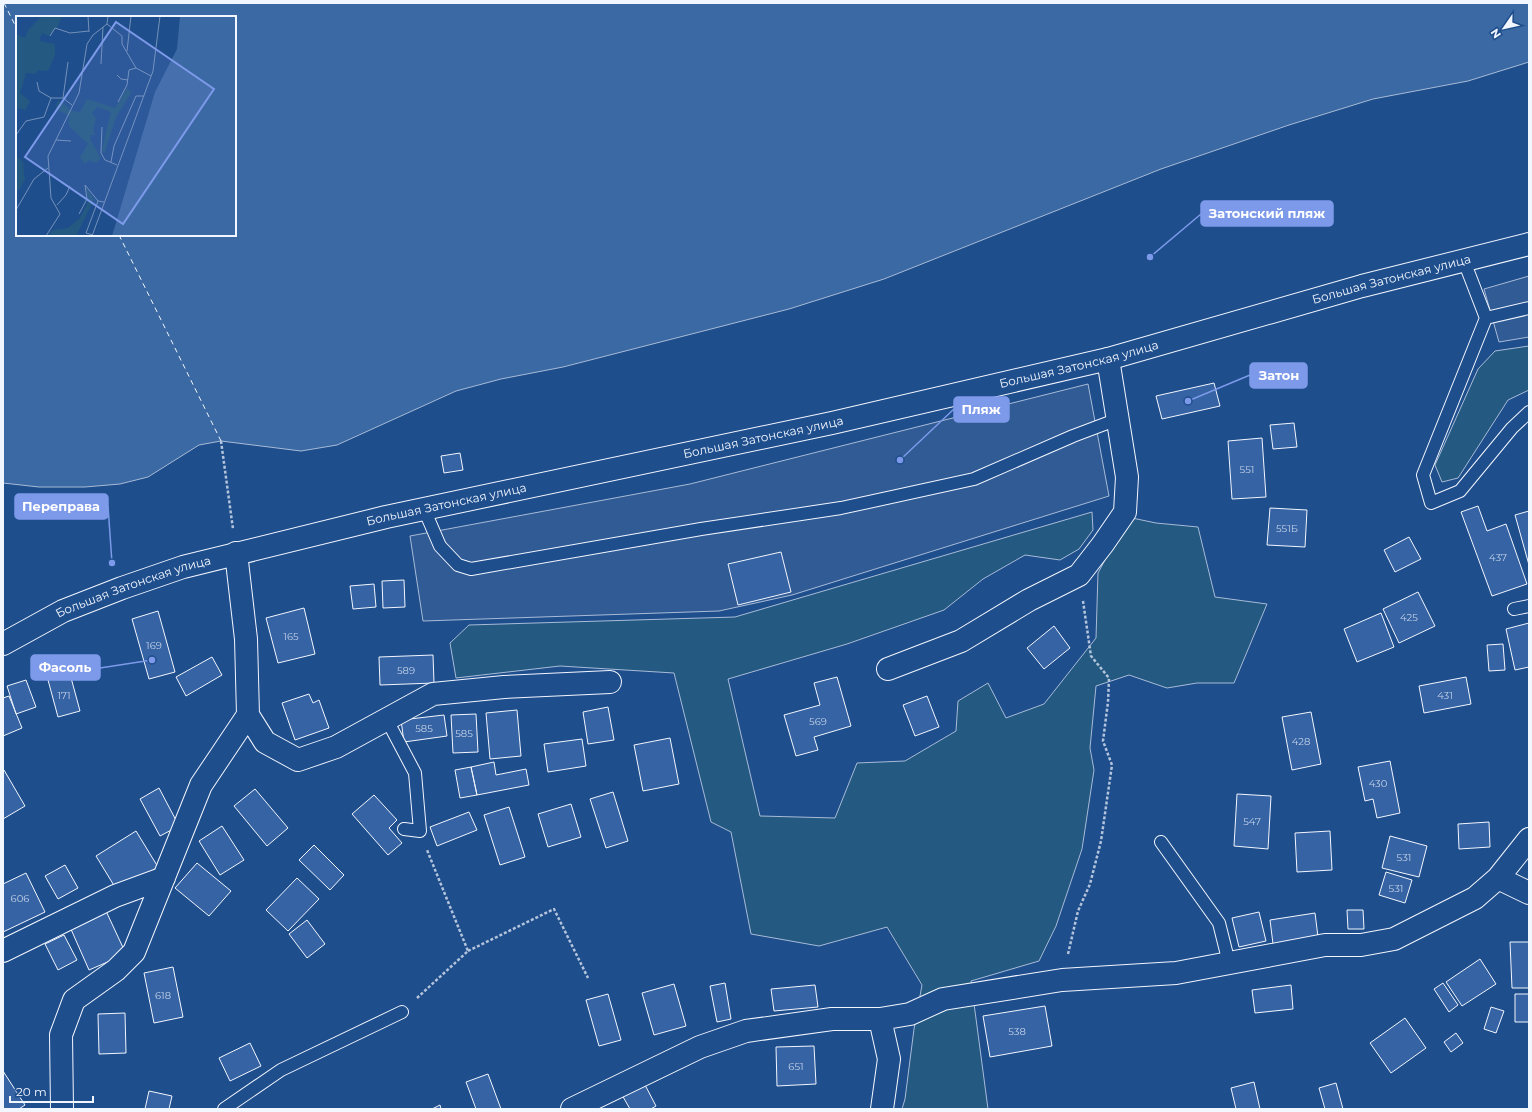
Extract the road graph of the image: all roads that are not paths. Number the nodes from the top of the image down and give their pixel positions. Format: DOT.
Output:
graph roads {
  1 [pos="1529,244"];
  2 [pos="1464,261"];
  3 [pos="1529,308"];
  4 [pos="1486,318"];
  5 [pos="1108,359"];
  6 [pos="1529,412"];
  7 [pos="1118,419"];
  8 [pos="424,509"];
  9 [pos="236,553"];
  10 [pos="1529,606"];
  11 [pos="1514,609"];
  12 [pos="3,644"];
  13 [pos="888,669"];
  14 [pos="610,682"];
  15 [pos="248,716"];
  16 [pos="387,720"];
  17 [pos="404,829"];
  18 [pos="1529,839"];
  19 [pos="1160,842"];
  20 [pos="164,878"];
  21 [pos="1498,878"];
  22 [pos="1529,893"];
  23 [pos="3,951"];
  24 [pos="1229,963"];
  25 [pos="402,1012"];
  26 [pos="880,1019"];
  27 [pos="62,1109"];
  28 [pos="224,1109"];
  29 [pos="572,1109"];
  30 [pos="882,1109"];
  1 -- 2 [label="street, Большая Затонская улица"];
  2 -- 4 [label="lane"];
  2 -- 5 [label="street, Большая Затонская улица"];
  3 -- 4 [label="lane"];
  4 -- 6 [label="lane"];
  5 -- 7 [label="street"];
  5 -- 8 [label="street, Большая Затонская улица"];
  7 -- 8 [label="lane"];
  7 -- 13 [label="street"];
  8 -- 9 [label="street, Большая Затонская улица"];
  9 -- 12 [label="street, Большая Затонская улица"];
  9 -- 15 [label="street"];
  10 -- 11 [label="lane"];
  14 -- 16 [label="street"];
  15 -- 16 [label="street"];
  15 -- 20 [label="street"];
  16 -- 17 [label="lane"];
  18 -- 21 [label="street"];
  19 -- 24 [label="lane"];
  20 -- 23 [label="street"];
  20 -- 27 [label="street"];
  21 -- 22 [label="street"];
  21 -- 24 [label="street"];
  24 -- 26 [label="street"];
  25 -- 28 [label="lane"];
  26 -- 29 [label="street"];
  26 -- 30 [label="street"];
}
